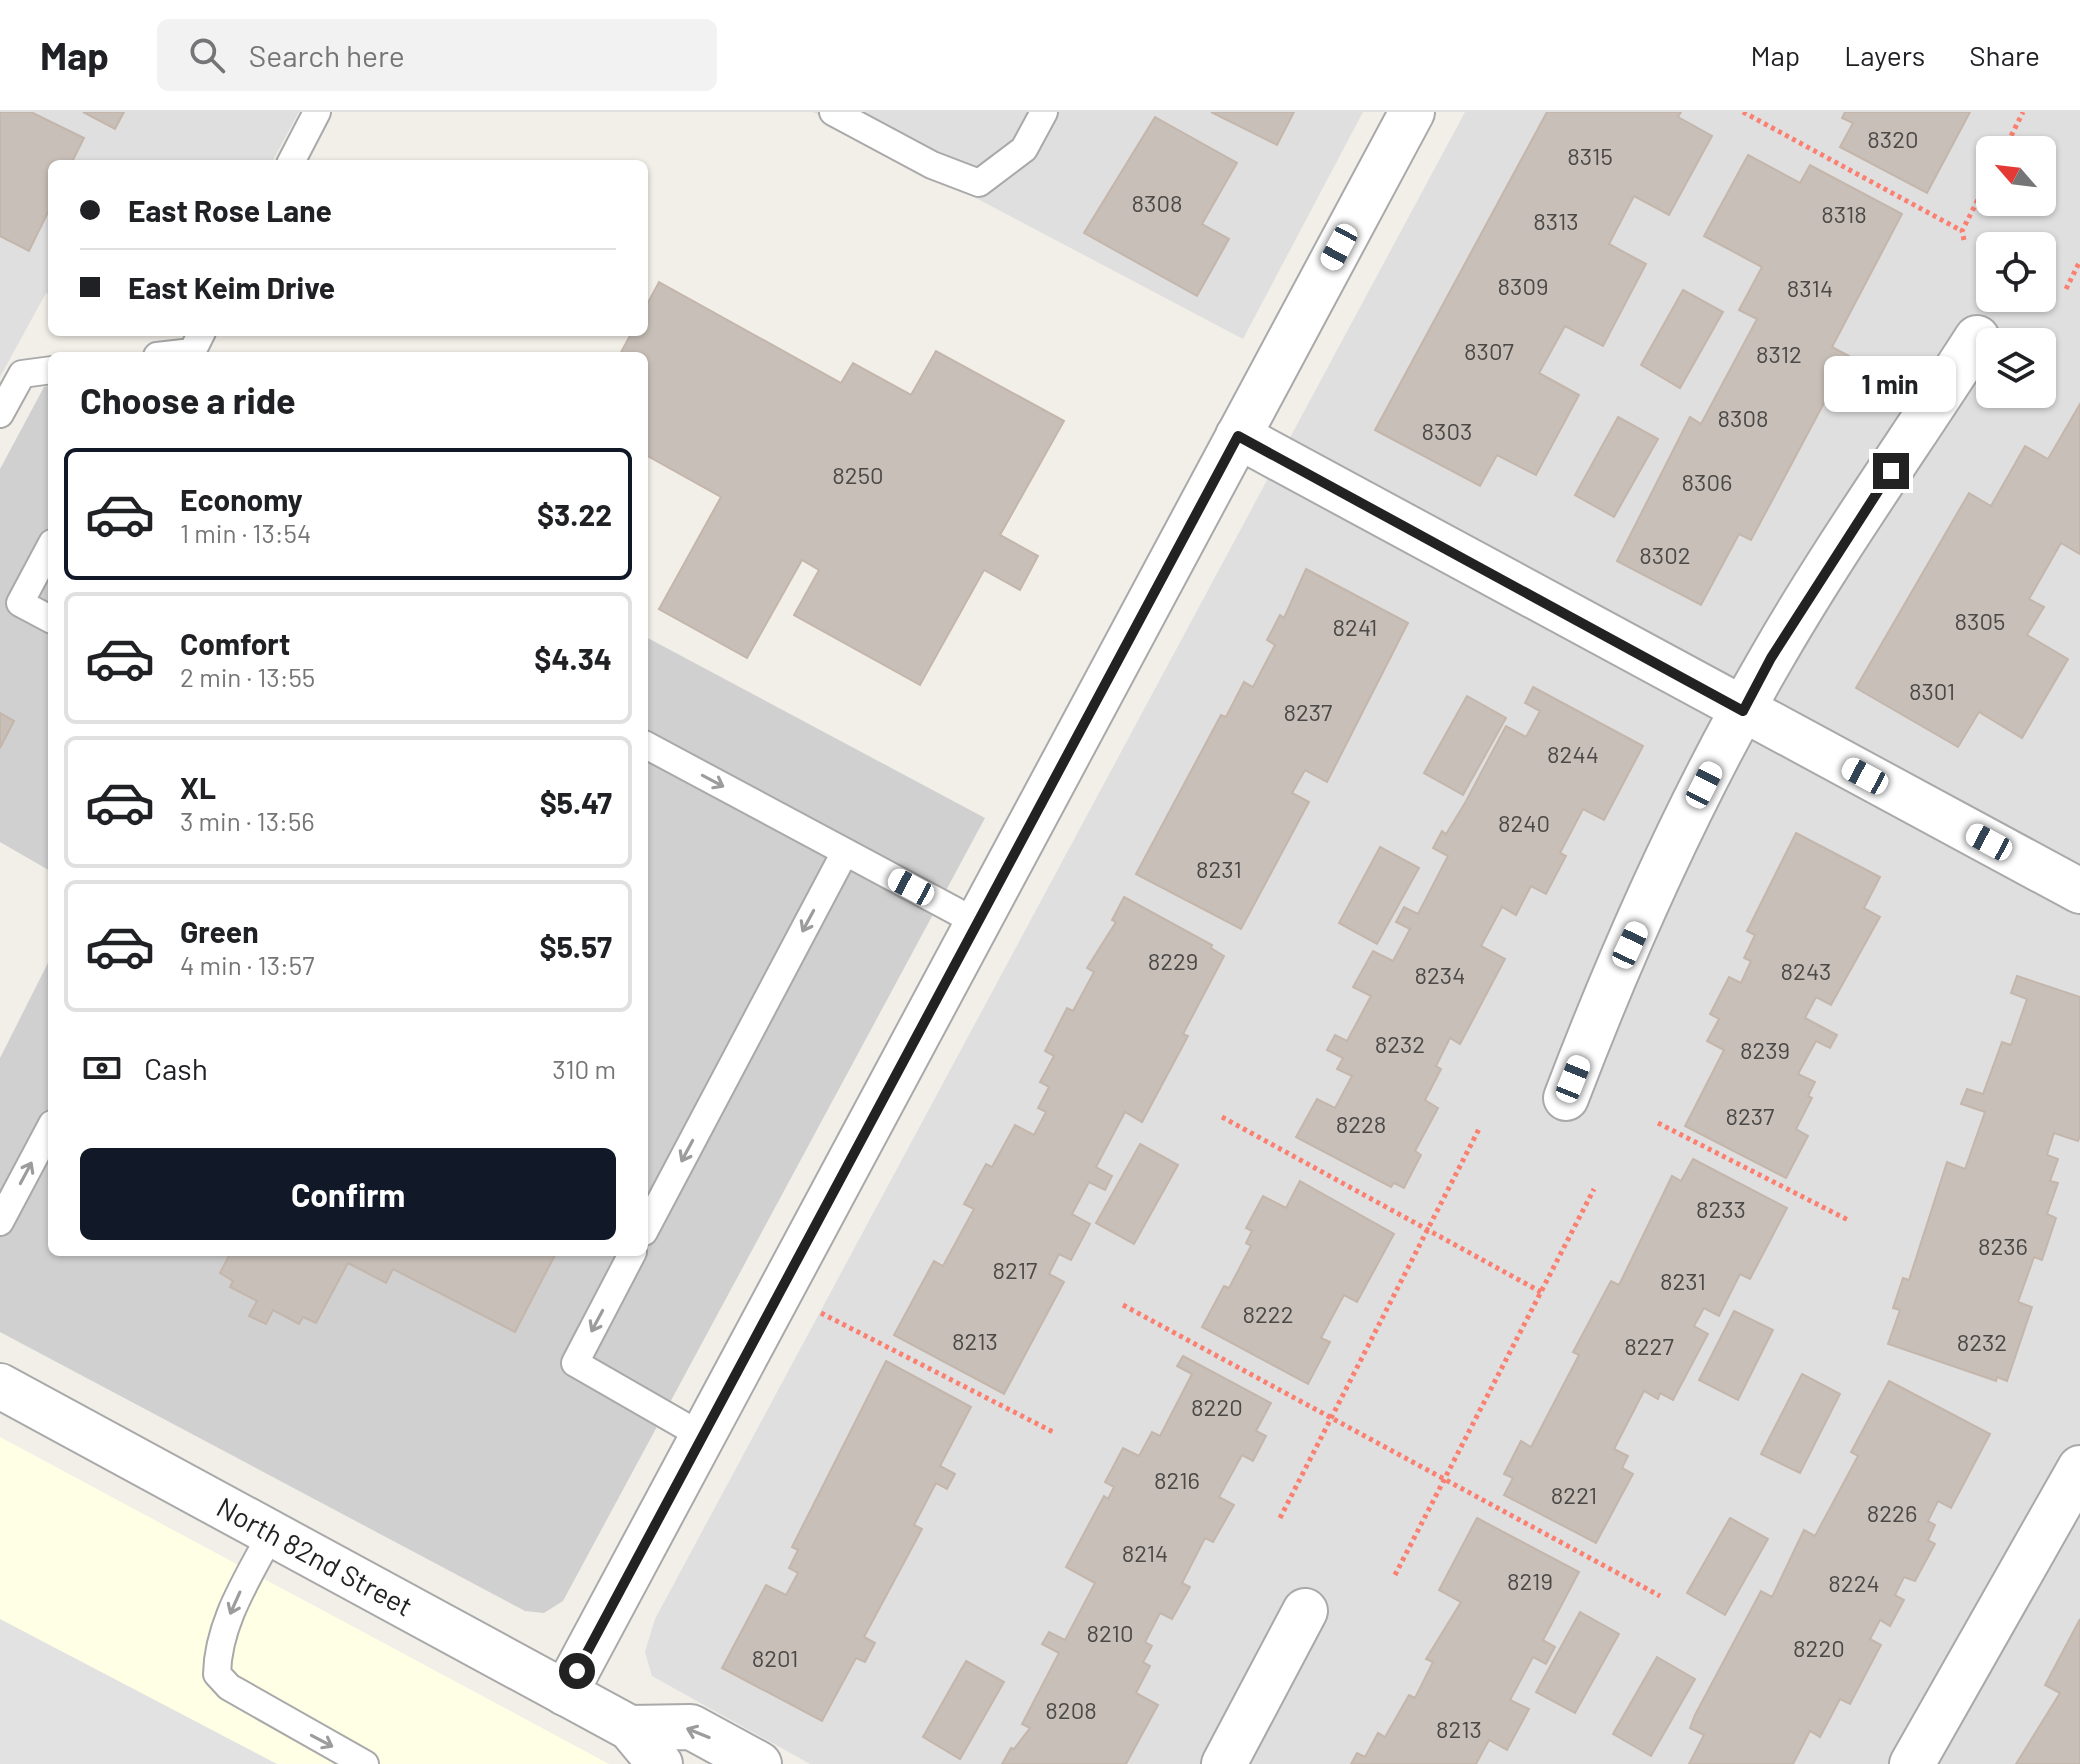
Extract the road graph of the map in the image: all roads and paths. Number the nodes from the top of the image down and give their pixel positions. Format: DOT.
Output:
graph roads {
  1 [pos="317,112"];
  2 [pos="833,112"];
  3 [pos="1044,112"];
  4 [pos="1412,112"];
  5 [pos="1743,112"];
  6 [pos="2023,112"];
  7 [pos="2011,136"];
  8 [pos="292,160"];
  9 [pos="1976,204"];
  10 [pos="1962,231"];
  11 [pos="1964,240"];
  12 [pos="2080,261"];
  13 [pos="2066,289"];
  14 [pos="1976,340"];
  15 [pos="48,371"];
  16 [pos="0,414"];
  17 [pos="1238,436"];
  18 [pos="48,550"];
  19 [pos="48,618"];
  20 [pos="1743,711"];
  21 [pos="648,746"];
  22 [pos="845,852"];
  23 [pos="2080,891"];
  24 [pos="978,923"];
  25 [pos="1566,1098"];
  26 [pos="1222,1117"];
  27 [pos="1658,1123"];
  28 [pos="1480,1127"];
  29 [pos="48,1132"];
  30 [pos="1594,1189"];
  31 [pos="1850,1221"];
  32 [pos="0,1222"];
  33 [pos="648,1224"];
  34 [pos="1428,1230"];
  35 [pos="631,1256"];
  36 [pos="779,1292"];
  37 [pos="1541,1292"];
  38 [pos="1123,1305"];
  39 [pos="0,1386"];
  40 [pos="1331,1419"];
  41 [pos="1055,1433"];
  42 [pos="702,1436"];
  43 [pos="2080,1468"];
  44 [pos="1444,1480"];
  45 [pos="1280,1518"];
  46 [pos="271,1534"];
  47 [pos="1395,1575"];
  48 [pos="1660,1596"];
  49 [pos="1305,1611"];
  50 [pos="565,1693"];
  51 [pos="630,1728"];
  52 [pos="365,1764"];
  53 [pos="660,1764"];
  54 [pos="759,1764"];
  55 [pos="1224,1764"];
  56 [pos="1912,1764"];
  1 -- 8 [label="lane"];
  2 -- 3 [label="lane"];
  4 -- 17 [label="street"];
  5 -- 10 [label="path"];
  6 -- 7 [label="path"];
  9 -- 10 [label="path"];
  10 -- 11 [label="path"];
  12 -- 13 [label="path"];
  14 -- 20 [label="street"];
  15 -- 16 [label="lane"];
  17 -- 20 [label="street"];
  17 -- 24 [label="street"];
  18 -- 19 [label="lane"];
  20 -- 23 [label="street"];
  20 -- 25 [label="street"];
  21 -- 22 [label="lane, one-way"];
  22 -- 24 [label="lane"];
  22 -- 33 [label="lane, one-way"];
  24 -- 36 [label="street"];
  26 -- 34 [label="path"];
  27 -- 31 [label="path"];
  28 -- 34 [label="path"];
  32 -- 29 [label="lane, one-way"];
  30 -- 37 [label="path"];
  34 -- 37 [label="path"];
  34 -- 40 [label="path"];
  35 -- 42 [label="lane, one-way"];
  36 -- 41 [label="path"];
  36 -- 42 [label="street"];
  37 -- 44 [label="path"];
  38 -- 40 [label="path"];
  39 -- 46 [label="street, North 82nd Street"];
  40 -- 44 [label="path"];
  40 -- 45 [label="path"];
  42 -- 50 [label="street"];
  43 -- 56 [label="street"];
  44 -- 47 [label="path"];
  44 -- 48 [label="path"];
  46 -- 50 [label="street, North 82nd Street"];
  46 -- 52 [label="lane, one-way"];
  49 -- 55 [label="street"];
  50 -- 51 [label="street, North 82nd Street"];
  51 -- 53 [label="street, North 82nd Street"];
  54 -- 51 [label="street, North 82nd Street, one-way"];
}
